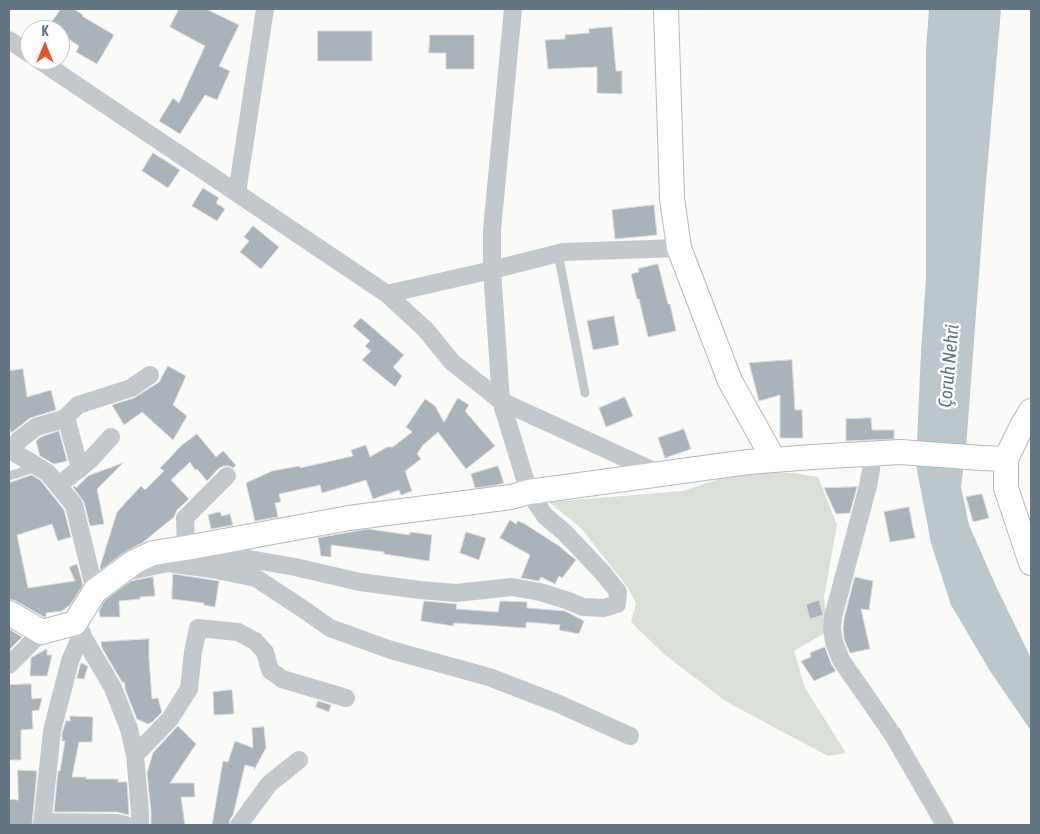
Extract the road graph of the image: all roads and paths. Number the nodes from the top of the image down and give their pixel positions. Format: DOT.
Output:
graph roads {
  1 [pos="265,9"];
  2 [pos="513,9"];
  3 [pos="666,9"];
  4 [pos="9,40"];
  5 [pos="20,47"];
  6 [pos="54,70"];
  7 [pos="237,193"];
  8 [pos="679,248"];
  9 [pos="558,253"];
  10 [pos="492,270"];
  11 [pos="387,294"];
  12 [pos="150,375"];
  13 [pos="585,393"];
  14 [pos="501,401"];
  15 [pos="1031,411"];
  16 [pos="66,417"];
  17 [pos="111,437"];
  18 [pos="10,451"];
  19 [pos="872,454"];
  20 [pos="1006,459"];
  21 [pos="774,460"];
  22 [pos="38,466"];
  23 [pos="80,468"];
  24 [pos="660,474"];
  25 [pos="9,476"];
  26 [pos="227,476"];
  27 [pos="59,485"];
  28 [pos="529,492"];
  29 [pos="186,548"];
  30 [pos="1031,563"];
  31 [pos="95,591"];
  32 [pos="9,613"];
  33 [pos="79,628"];
  34 [pos="42,632"];
  35 [pos="9,665"];
  36 [pos="346,698"];
  37 [pos="630,736"];
  38 [pos="135,755"];
  39 [pos="299,760"];
  40 [pos="43,823"];
  41 [pos="126,825"];
  42 [pos="140,825"];
  43 [pos="239,825"];
  44 [pos="945,825"];
  1 -- 7 [label="street"];
  2 -- 10 [label="street"];
  3 -- 8 [label="main road"];
  4 -- 5 [label="street"];
  6 -- 7 [label="street"];
  7 -- 11 [label="street"];
  8 -- 9 [label="street"];
  8 -- 21 [label="main road"];
  9 -- 10 [label="street"];
  9 -- 13 [label="lane"];
  10 -- 11 [label="street"];
  10 -- 14 [label="street"];
  11 -- 14 [label="street"];
  12 -- 16 [label="street"];
  14 -- 24 [label="street"];
  14 -- 28 [label="street"];
  15 -- 20 [label="main road"];
  16 -- 18 [label="street"];
  16 -- 23 [label="street"];
  17 -- 23 [label="street"];
  18 -- 22 [label="street"];
  19 -- 20 [label="main road"];
  19 -- 21 [label="main road"];
  19 -- 44 [label="street"];
  20 -- 30 [label="main road"];
  21 -- 24 [label="main road"];
  22 -- 25 [label="lane"];
  22 -- 27 [label="street"];
  23 -- 27 [label="street"];
  24 -- 28 [label="main road"];
  26 -- 29 [label="street"];
  27 -- 31 [label="street"];
  28 -- 29 [label="main road"];
  28 -- 29 [label="street"];
  29 -- 31 [label="main road"];
  31 -- 33 [label="main road"];
  31 -- 37 [label="street"];
  32 -- 34 [label="main road"];
  33 -- 34 [label="main road"];
  33 -- 38 [label="street"];
  33 -- 40 [label="street"];
  34 -- 35 [label="street"];
  36 -- 38 [label="street"];
  38 -- 42 [label="street"];
  39 -- 43 [label="street"];
  40 -- 41 [label="street"];
}
